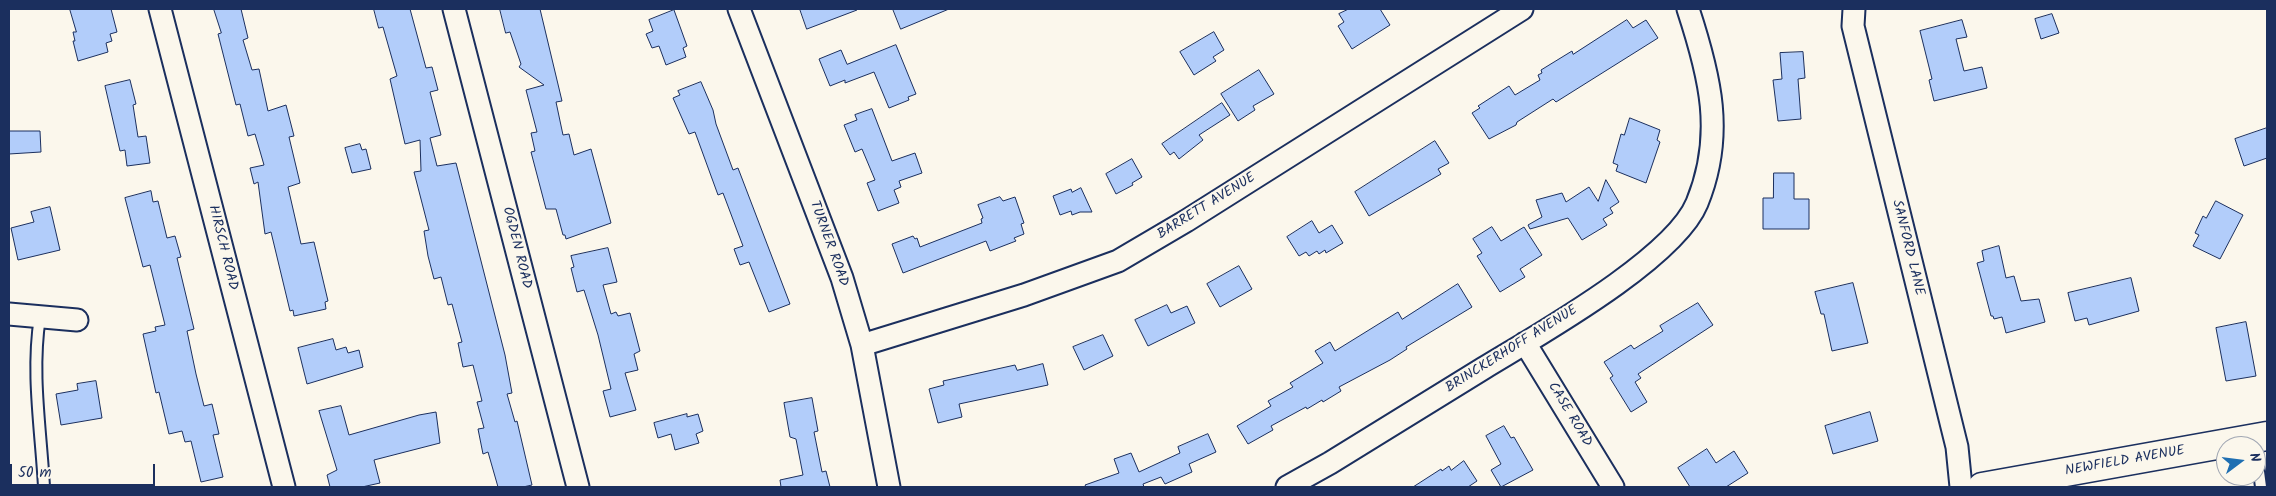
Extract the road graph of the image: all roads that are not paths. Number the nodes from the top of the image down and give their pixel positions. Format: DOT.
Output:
graph roads {
  1 [pos="160,9"];
  2 [pos="454,9"];
  3 [pos="739,9"];
  4 [pos="1522,9"];
  5 [pos="1688,9"];
  6 [pos="1854,9"];
  7 [pos="9,314"];
  8 [pos="40,317"];
  9 [pos="77,320"];
  10 [pos="1525,343"];
  11 [pos="862,344"];
  12 [pos="2216,450"];
  13 [pos="44,487"];
  14 [pos="284,487"];
  15 [pos="578,487"];
  16 [pos="889,487"];
  17 [pos="1286,487"];
  18 [pos="1613,487"];
  19 [pos="1961,487"];
  20 [pos="1982,487"];
  1 -- 14 [label="street, HIRSCH ROAD"];
  2 -- 15 [label="street, OGDEN ROAD"];
  3 -- 11 [label="street, TURNER ROAD"];
  4 -- 11 [label="street, BARRETT AVENUE"];
  5 -- 10 [label="street, BRINCKERHOFF AVENUE"];
  6 -- 19 [label="street, SANFORD LANE"];
  7 -- 8 [label="street"];
  8 -- 9 [label="street"];
  8 -- 13 [label="lane"];
  10 -- 17 [label="street, BRINCKERHOFF AVENUE"];
  10 -- 18 [label="street, CASE ROAD"];
  11 -- 16 [label="street, TURNER ROAD"];
  12 -- 20 [label="main road, NEWFIELD AVENUE"];
}
